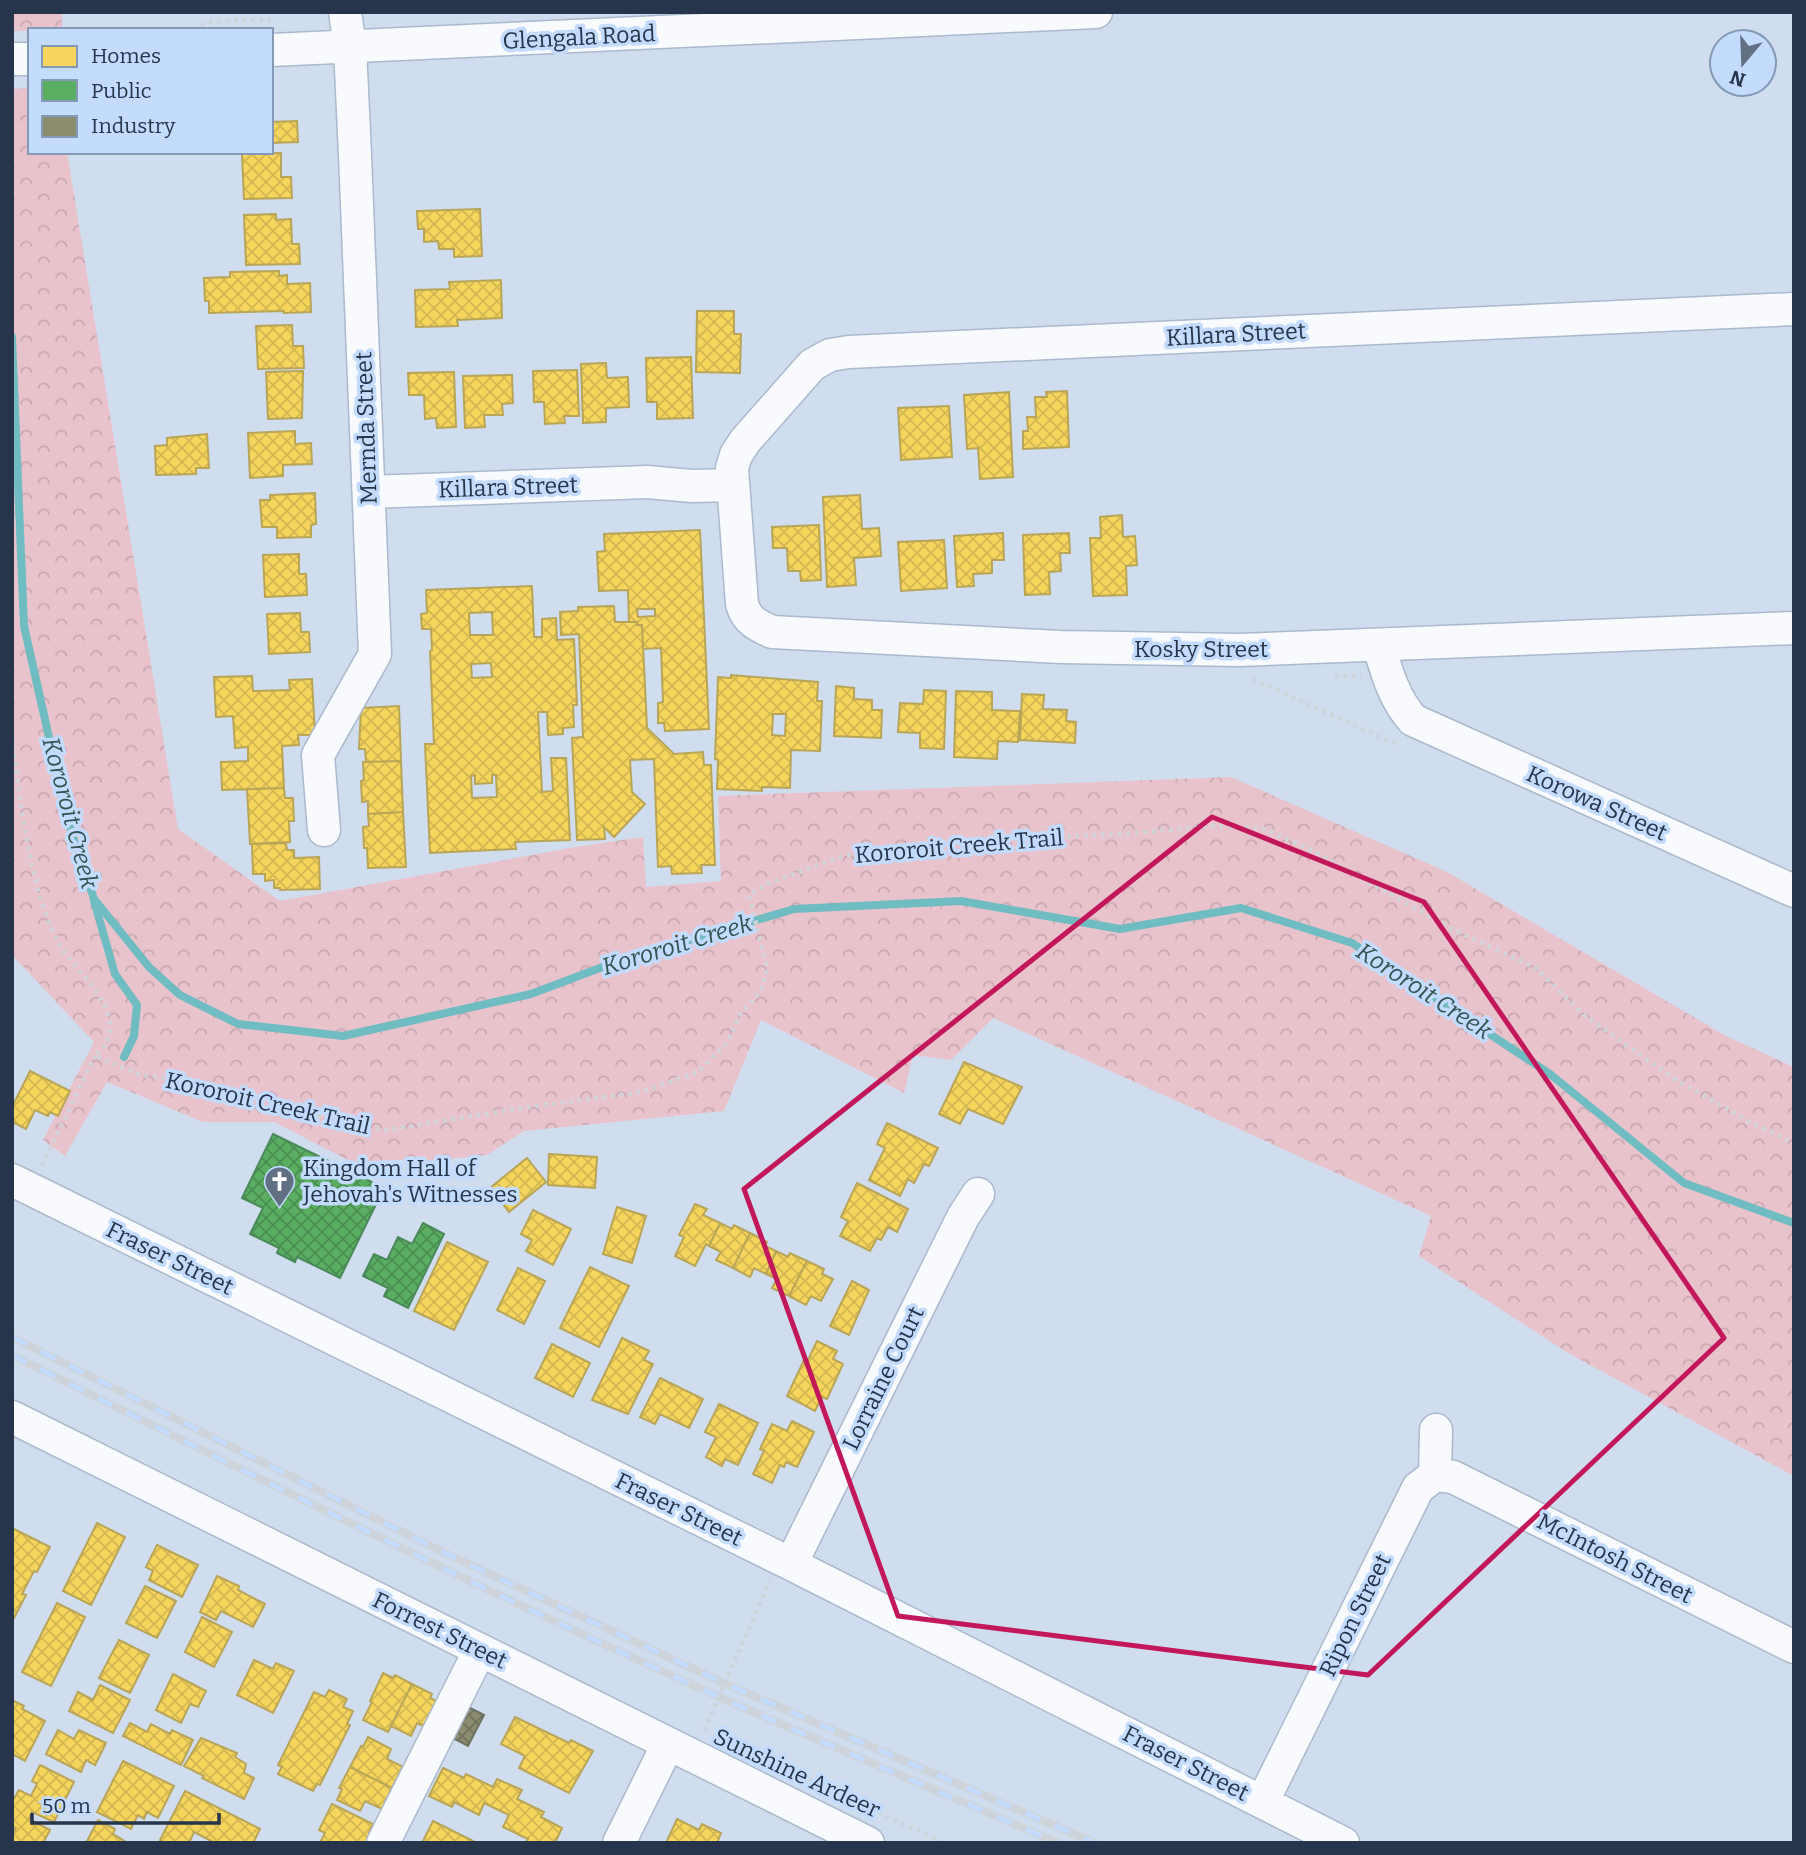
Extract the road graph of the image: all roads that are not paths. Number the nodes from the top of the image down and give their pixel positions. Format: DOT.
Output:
graph roads {
  1 [pos="345,12"];
  2 [pos="1096,12"];
  3 [pos="350,47"];
  4 [pos="273,50"];
  5 [pos="1794,309"];
  6 [pos="732,476"];
  7 [pos="369,492"];
  8 [pos="1794,628"];
  9 [pos="1391,645"];
  10 [pos="324,830"];
  11 [pos="1794,891"];
  12 [pos="21,1184"];
  13 [pos="978,1194"];
  14 [pos="12,1417"];
  15 [pos="1436,1430"];
  16 [pos="1435,1475"];
  17 [pos="786,1561"];
  18 [pos="1794,1647"];
  19 [pos="480,1650"];
  20 [pos="668,1744"];
  21 [pos="1263,1801"];
  22 [pos="383,1843"];
  23 [pos="619,1843"];
  24 [pos="867,1843"];
  25 [pos="1343,1843"];
  1 -- 3 [label="street, Mernda Street"];
  2 -- 3 [label="street, Glengala Road"];
  3 -- 4 [label="street, Glengala Road"];
  3 -- 7 [label="street, Mernda Street"];
  5 -- 6 [label="street, Killara Street"];
  6 -- 7 [label="street, Killara Street"];
  6 -- 9 [label="street, Kosky Street"];
  7 -- 10 [label="street, Mernda Street"];
  8 -- 9 [label="street, Kosky Street"];
  9 -- 11 [label="street, Korowa Street"];
  12 -- 17 [label="street, Fraser Street"];
  13 -- 17 [label="street, Lorraine Court"];
  14 -- 19 [label="street, Forrest Street"];
  15 -- 16 [label="street"];
  16 -- 18 [label="street, McIntosh Street"];
  16 -- 21 [label="street, Ripon Street"];
  17 -- 21 [label="street, Fraser Street"];
  19 -- 20 [label="street, Forrest Street"];
  19 -- 22 [label="street"];
  20 -- 23 [label="street"];
  20 -- 24 [label="street, Forrest Street"];
  21 -- 25 [label="street, Fraser Street"];
}
